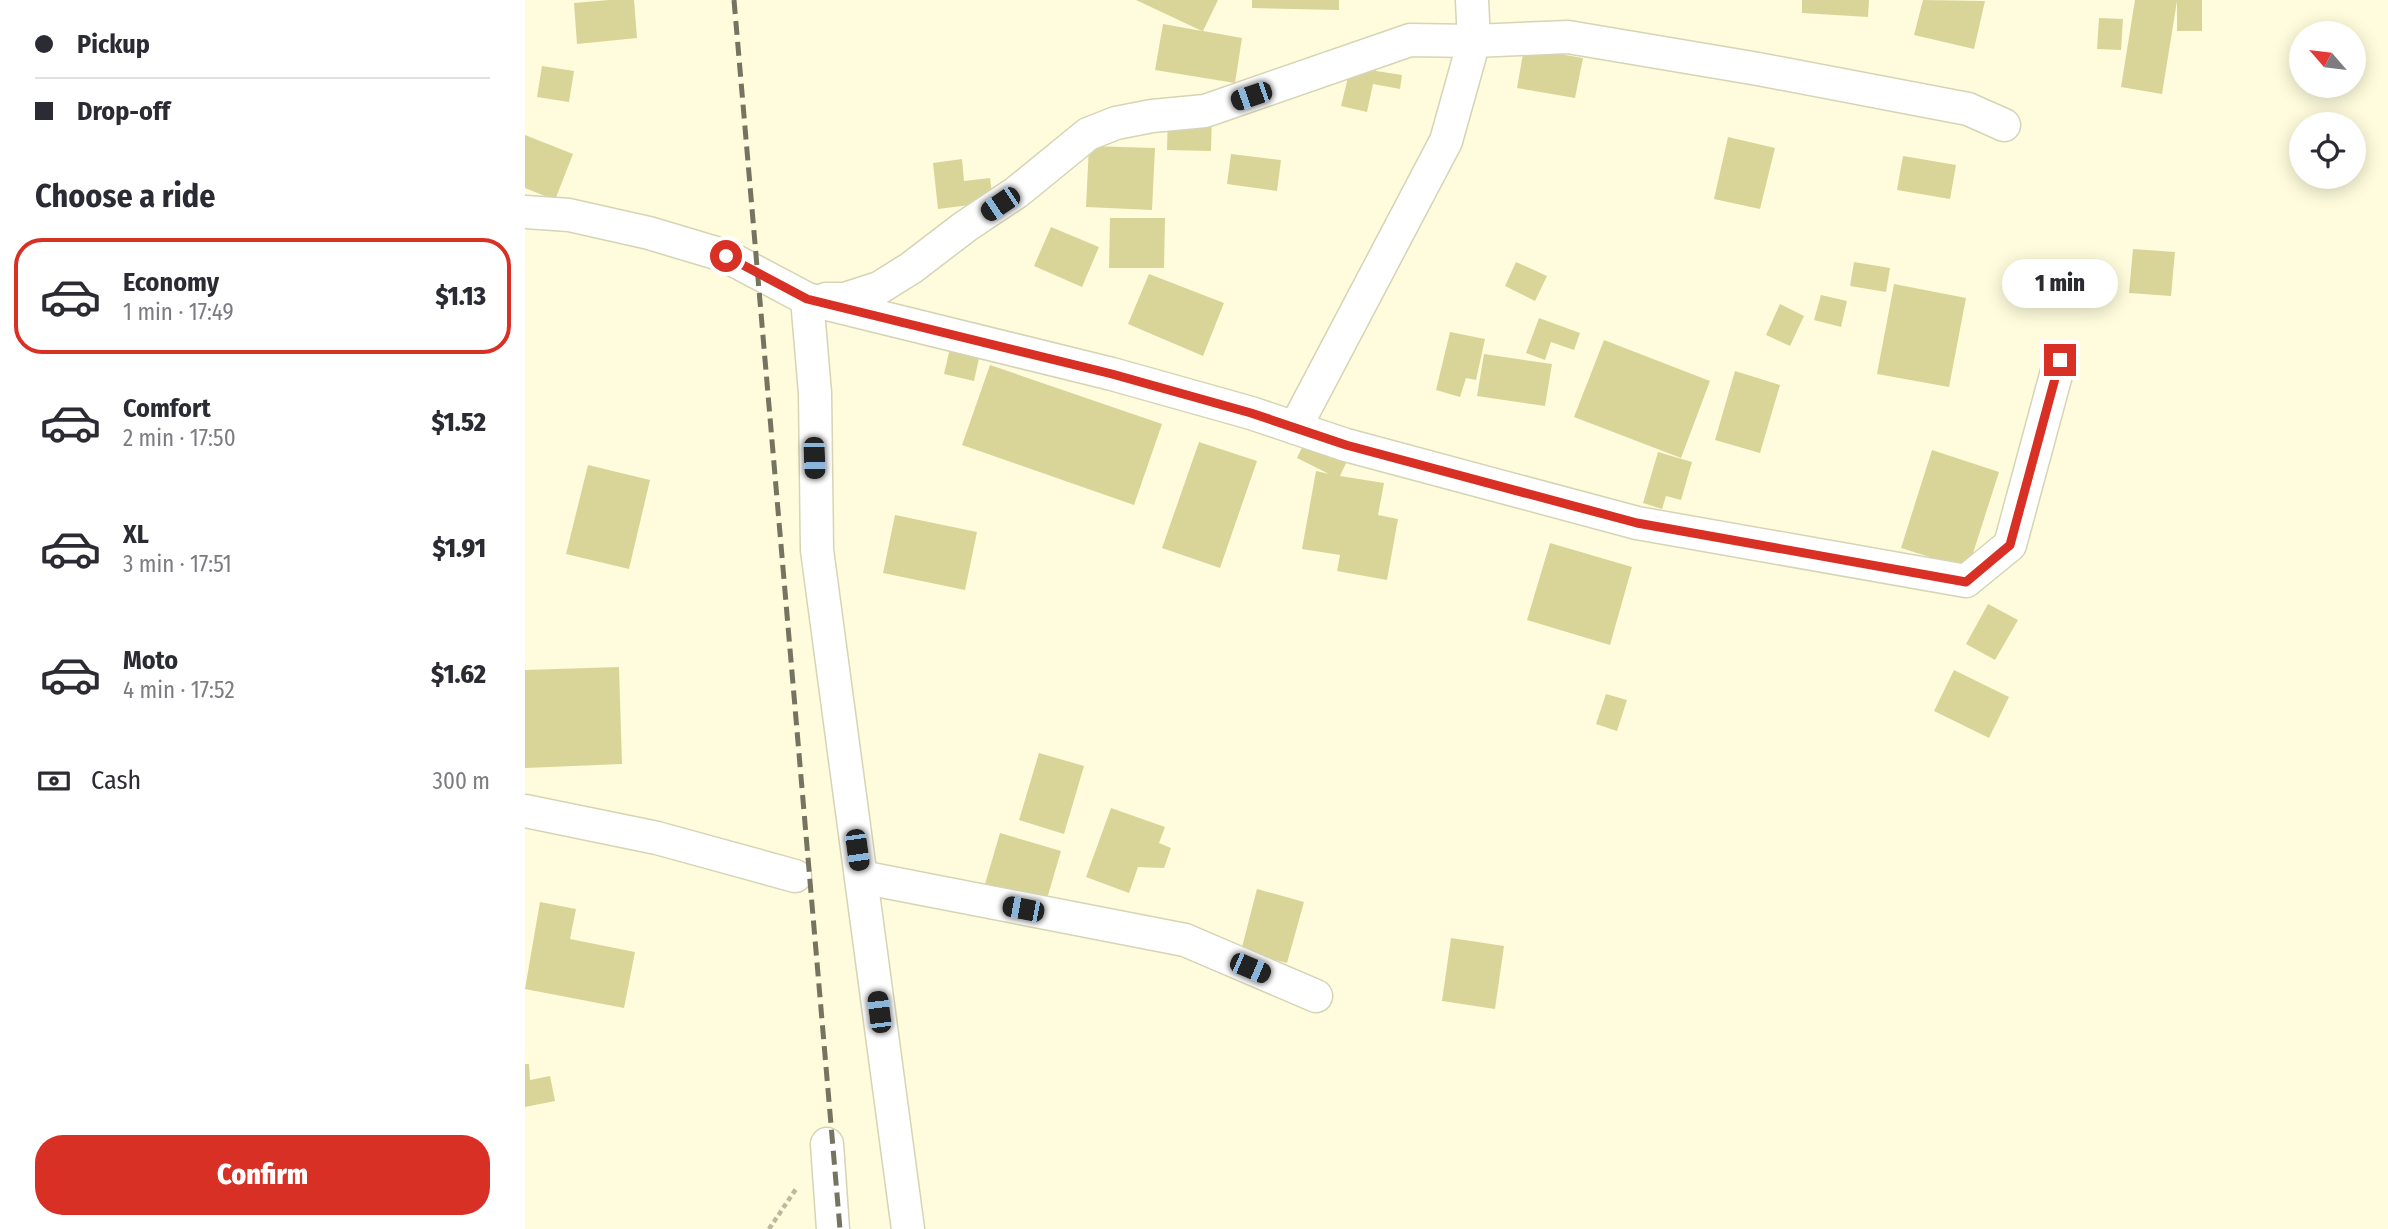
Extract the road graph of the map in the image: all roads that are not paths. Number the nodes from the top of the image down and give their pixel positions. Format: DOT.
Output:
graph roads {
  1 [pos="1472,0"];
  2 [pos="1474,41"];
  3 [pos="2004,125"];
  4 [pos="525,212"];
  5 [pos="807,299"];
  6 [pos="2060,360"];
  7 [pos="1295,428"];
  8 [pos="525,811"];
  9 [pos="795,876"];
  10 [pos="861,877"];
  11 [pos="1316,996"];
  12 [pos="827,1144"];
  13 [pos="833,1229"];
  14 [pos="908,1229"];
  1 -- 2 [label="street"];
  2 -- 3 [label="street"];
  2 -- 5 [label="street"];
  2 -- 7 [label="street"];
  4 -- 5 [label="street"];
  5 -- 7 [label="street"];
  5 -- 10 [label="street"];
  6 -- 7 [label="street"];
  8 -- 9 [label="street"];
  10 -- 11 [label="street"];
  10 -- 14 [label="street"];
  12 -- 13 [label="street"];
}
